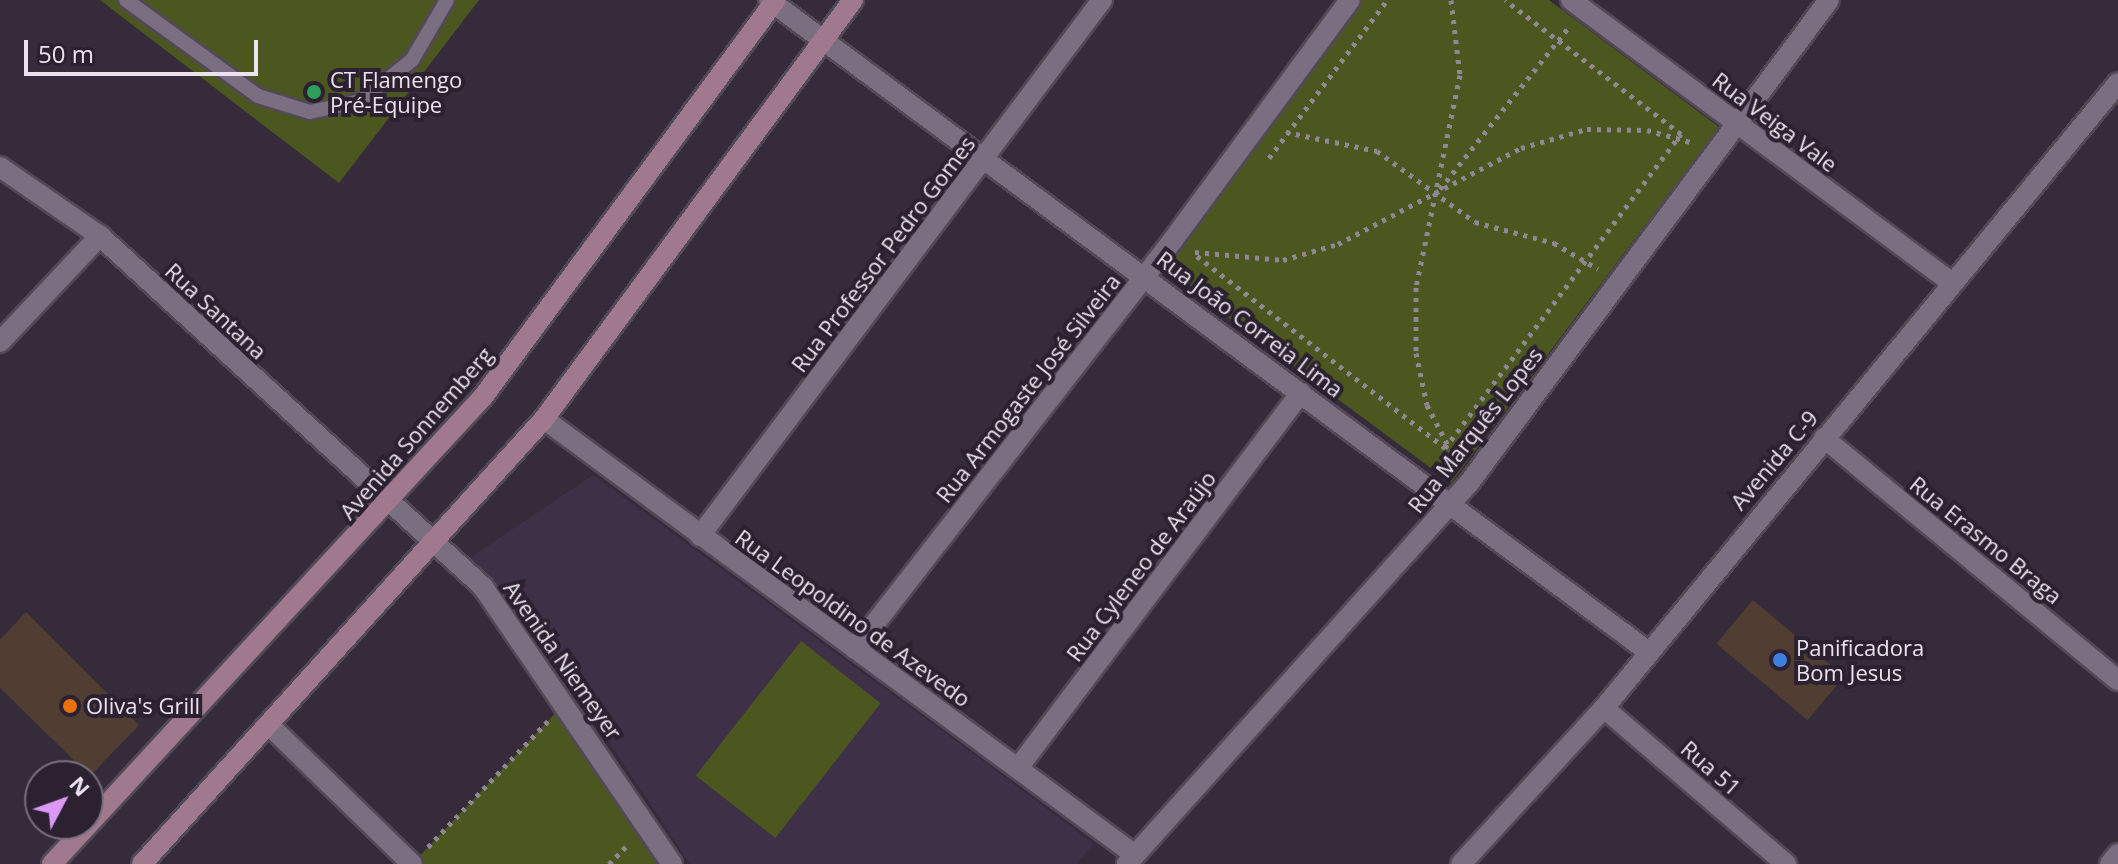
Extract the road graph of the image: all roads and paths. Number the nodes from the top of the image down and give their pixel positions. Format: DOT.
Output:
graph roads {
  1 [pos="126,0"];
  2 [pos="447,0"];
  3 [pos="853,0"];
  4 [pos="1102,0"];
  5 [pos="1350,0"];
  6 [pos="1387,0"];
  7 [pos="1451,0"];
  8 [pos="1505,0"];
  9 [pos="1829,0"];
  10 [pos="773,1"];
  11 [pos="1581,3"];
  12 [pos="824,40"];
  13 [pos="1559,41"];
  14 [pos="2118,83"];
  15 [pos="1264,119"];
  16 [pos="1737,124"];
  17 [pos="1288,133"];
  18 [pos="1677,139"];
  19 [pos="1717,149"];
  20 [pos="986,159"];
  21 [pos="0,167"];
  22 [pos="1261,169"];
  23 [pos="1437,193"];
  24 [pos="100,236"];
  25 [pos="1173,240"];
  26 [pos="1207,241"];
  27 [pos="1198,253"];
  28 [pos="1587,260"];
  29 [pos="1146,276"];
  30 [pos="1951,282"];
  31 [pos="1616,284"];
  32 [pos="0,342"];
  33 [pos="1301,393"];
  34 [pos="544,419"];
  35 [pos="1824,438"];
  36 [pos="1447,445"];
  37 [pos="1469,483"];
  38 [pos="1452,503"];
  39 [pos="390,504"];
  40 [pos="700,536"];
  41 [pos="437,544"];
  42 [pos="855,649"];
  43 [pos="1646,650"];
  44 [pos="2118,680"];
  45 [pos="565,703"];
  46 [pos="1604,708"];
  47 [pos="270,726"];
  48 [pos="1018,768"];
  49 [pos="2118,854"];
  50 [pos="1131,860"];
  51 [pos="52,864"];
  52 [pos="142,864"];
  53 [pos="412,864"];
  54 [pos="672,864"];
  55 [pos="1461,864"];
  56 [pos="1786,864"];
  57 [pos="2110,864"];
  1 -- 2 [label="lane"];
  3 -- 12 [label="street"];
  4 -- 20 [label="street, Rua Professor Pedro Gomes"];
  5 -- 15 [label="street, Rua Armogaste José Silveira"];
  6 -- 17 [label="path"];
  7 -- 23 [label="path"];
  8 -- 13 [label="path"];
  9 -- 16 [label="street, Rua Marquês Lopes"];
  10 -- 12 [label="street, Rua João Correia Lima"];
  10 -- 39 [label="street, Avenida Sonnemberg"];
  11 -- 13 [label="path"];
  11 -- 16 [label="street, Rua Veiga Vale"];
  12 -- 20 [label="street, Rua João Correia Lima"];
  12 -- 34 [label="street"];
  13 -- 18 [label="path"];
  13 -- 23 [label="path"];
  14 -- 30 [label="street, Avenida C-9"];
  15 -- 17 [label="path"];
  15 -- 25 [label="street, Rua Armogaste José Silveira"];
  16 -- 19 [label="street, Rua Marquês Lopes"];
  16 -- 30 [label="street, Rua Veiga Vale"];
  17 -- 22 [label="path"];
  17 -- 23 [label="path"];
  18 -- 19 [label="path"];
  18 -- 23 [label="path"];
  18 -- 28 [label="path"];
  19 -- 31 [label="street, Rua Marquês Lopes"];
  20 -- 29 [label="street, Rua João Correia Lima"];
  20 -- 40 [label="street, Rua Professor Pedro Gomes"];
  21 -- 24 [label="street, Rua Santana"];
  23 -- 27 [label="path"];
  23 -- 28 [label="path"];
  23 -- 36 [label="path"];
  24 -- 32 [label="street"];
  24 -- 39 [label="street, Rua Santana"];
  25 -- 27 [label="path"];
  25 -- 29 [label="street, Rua Armogaste José Silveira"];
  26 -- 27 [label="path"];
  27 -- 36 [label="path"];
  28 -- 31 [label="path"];
  28 -- 36 [label="path"];
  29 -- 33 [label="street, Rua João Correia Lima"];
  29 -- 42 [label="street, Rua Armogaste José Silveira"];
  30 -- 35 [label="street, Avenida C-9"];
  31 -- 37 [label="street, Rua Marquês Lopes"];
  33 -- 38 [label="street, Rua João Correia Lima"];
  33 -- 48 [label="street, Rua Cyleneo de Araújo"];
  34 -- 40 [label="street, Rua Leopoldino de Azevedo"];
  34 -- 41 [label="street"];
  35 -- 43 [label="street, Avenida C-9"];
  35 -- 44 [label="street, Rua Erasmo Braga"];
  36 -- 37 [label="path"];
  37 -- 38 [label="street, Rua Marquês Lopes"];
  38 -- 43 [label="street, Rua João Correia Lima"];
  38 -- 50 [label="street, Rua Marquês Lopes"];
  39 -- 41 [label="street, Avenida Niemeyer"];
  39 -- 51 [label="street, Avenida Sonnemberg"];
  40 -- 42 [label="street, Rua Leopoldino de Azevedo"];
  41 -- 45 [label="street, Avenida Niemeyer"];
  41 -- 47 [label="street"];
  42 -- 48 [label="street, Rua Leopoldino de Azevedo"];
  43 -- 46 [label="street, Avenida C-9"];
  45 -- 53 [label="path"];
  45 -- 54 [label="street, Avenida Niemeyer"];
  46 -- 55 [label="street, Avenida C-9"];
  46 -- 56 [label="street, Rua 51"];
  47 -- 52 [label="street"];
  47 -- 53 [label="street"];
  48 -- 50 [label="street, Rua Leopoldino de Azevedo"];
  49 -- 57 [label="street"];
}
